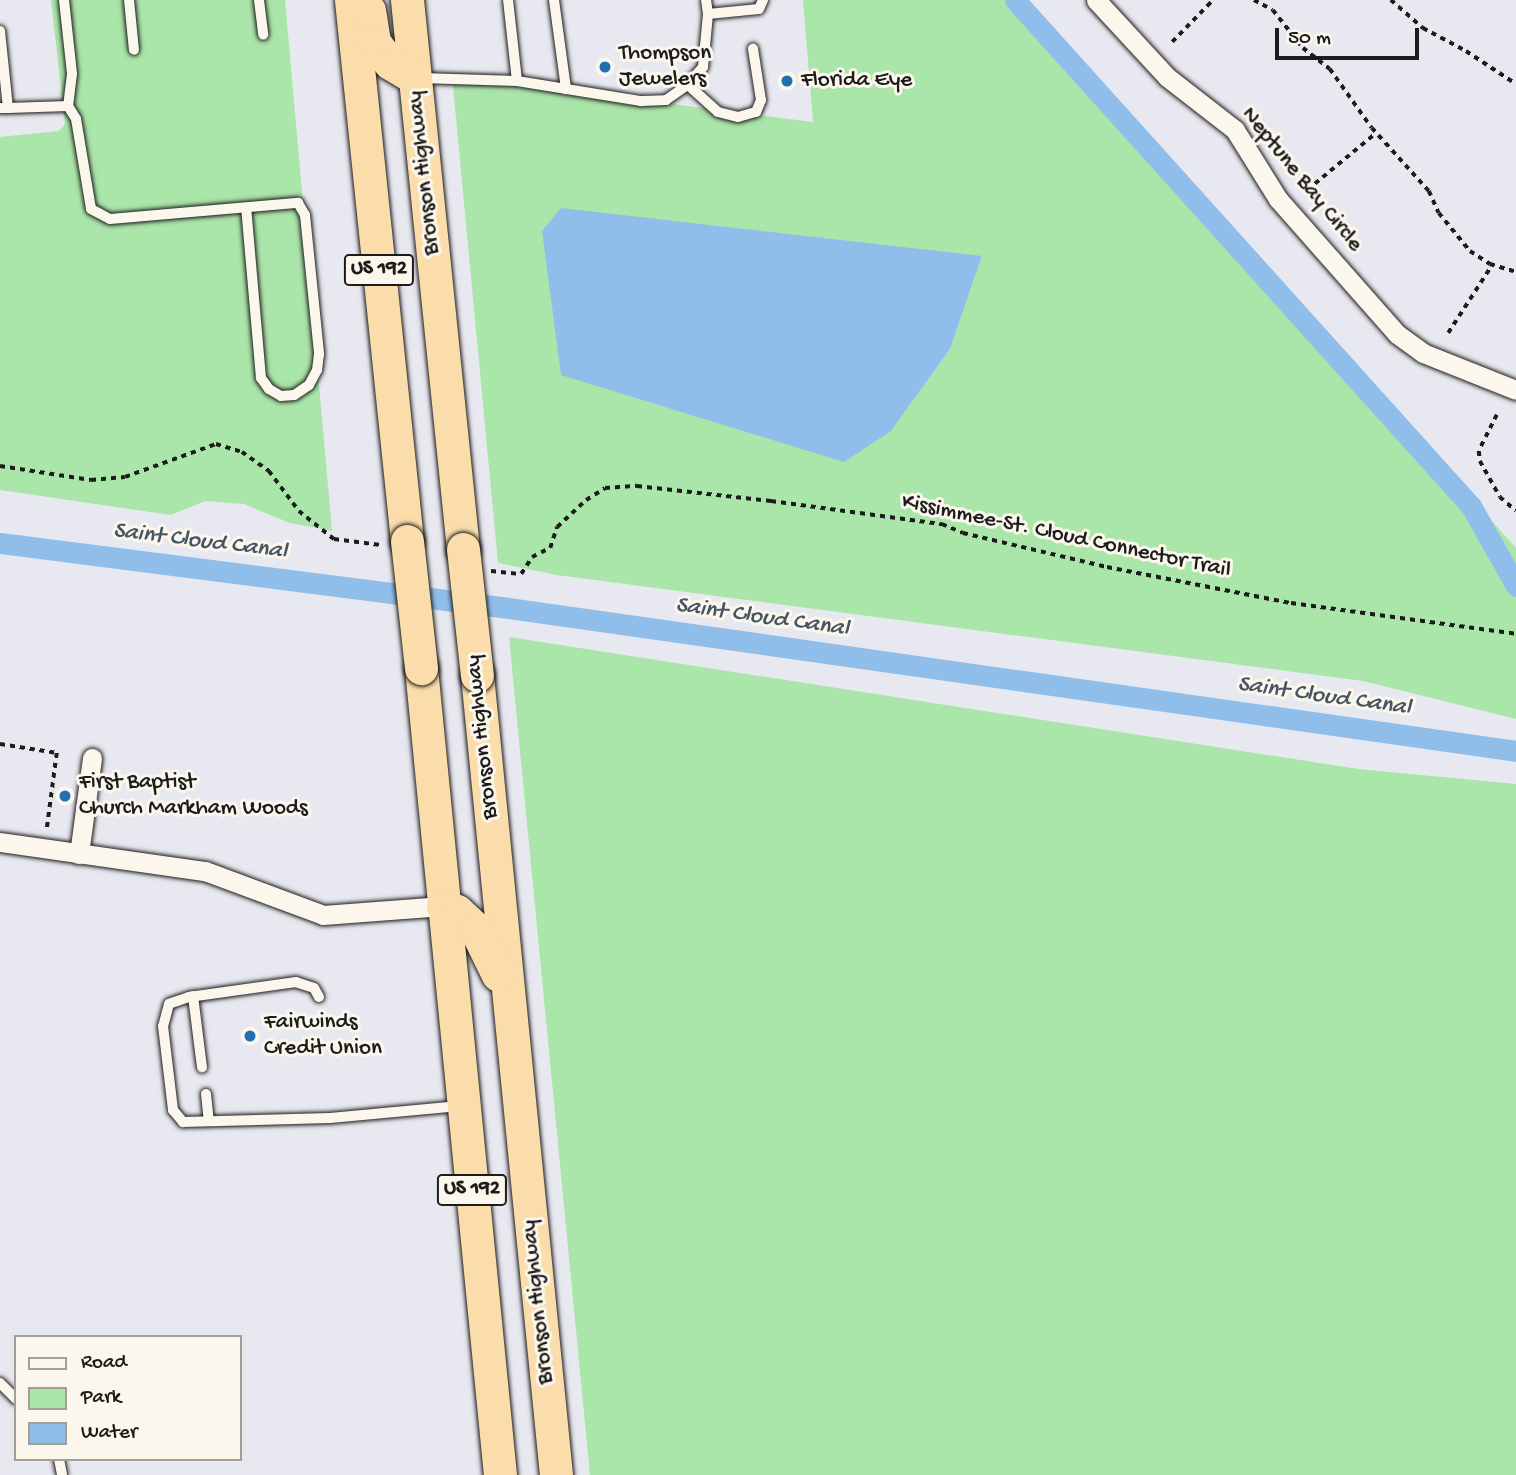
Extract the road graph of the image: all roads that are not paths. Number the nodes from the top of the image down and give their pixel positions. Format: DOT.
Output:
graph roads {
  1 [pos="64,0"];
  2 [pos="129,0"];
  3 [pos="259,0"];
  4 [pos="351,0"];
  5 [pos="368,0"];
  6 [pos="407,0"];
  7 [pos="508,0"];
  8 [pos="554,0"];
  9 [pos="706,0"];
  10 [pos="763,0"];
  11 [pos="1096,0"];
  12 [pos="708,14"];
  13 [pos="0,31"];
  14 [pos="263,36"];
  15 [pos="134,50"];
  16 [pos="753,50"];
  17 [pos="415,78"];
  18 [pos="517,81"];
  19 [pos="688,85"];
  20 [pos="566,89"];
  21 [pos="68,106"];
  22 [pos="4,108"];
  23 [pos="246,208"];
  24 [pos="1516,390"];
  25 [pos="92,758"];
  26 [pos="0,842"];
  27 [pos="79,854"];
  28 [pos="443,906"];
  29 [pos="194,996"];
  30 [pos="319,997"];
  31 [pos="509,999"];
  32 [pos="202,1067"];
  33 [pos="206,1094"];
  34 [pos="463,1105"];
  35 [pos="209,1121"];
  36 [pos="0,1382"];
  37 [pos="492,1391"];
  38 [pos="14,1397"];
  39 [pos="500,1475"];
  40 [pos="518,1475"];
  41 [pos="556,1475"];
  1 -- 21 [label="lane"];
  2 -- 15 [label="lane"];
  3 -- 14 [label="lane"];
  4 -- 28 [label="highway, US 192, bridge"];
  5 -- 17 [label="highway"];
  6 -- 17 [label="highway, Bronson Highway / US 192"];
  7 -- 18 [label="lane"];
  8 -- 20 [label="lane"];
  9 -- 12 [label="lane"];
  10 -- 12 [label="lane"];
  11 -- 24 [label="street, Neptune Bay Circle"];
  12 -- 19 [label="lane"];
  13 -- 22 [label="lane"];
  16 -- 19 [label="lane"];
  17 -- 18 [label="lane"];
  17 -- 31 [label="highway, Bronson Highway / US 192, bridge"];
  18 -- 20 [label="lane"];
  19 -- 20 [label="lane"];
  21 -- 22 [label="lane"];
  21 -- 23 [label="lane"];
  23 -- 23 [label="lane"];
  25 -- 27 [label="street"];
  26 -- 27 [label="street"];
  27 -- 28 [label="street"];
  28 -- 31 [label="highway"];
  28 -- 34 [label="highway, US 192"];
  29 -- 30 [label="lane"];
  29 -- 32 [label="lane"];
  29 -- 35 [label="lane"];
  31 -- 41 [label="highway, Bronson Highway / US 192"];
  33 -- 35 [label="lane"];
  34 -- 35 [label="lane"];
  34 -- 37 [label="highway, US 192"];
  36 -- 38 [label="lane"];
  37 -- 39 [label="highway, US 192"];
  37 -- 40 [label="highway"];
}
